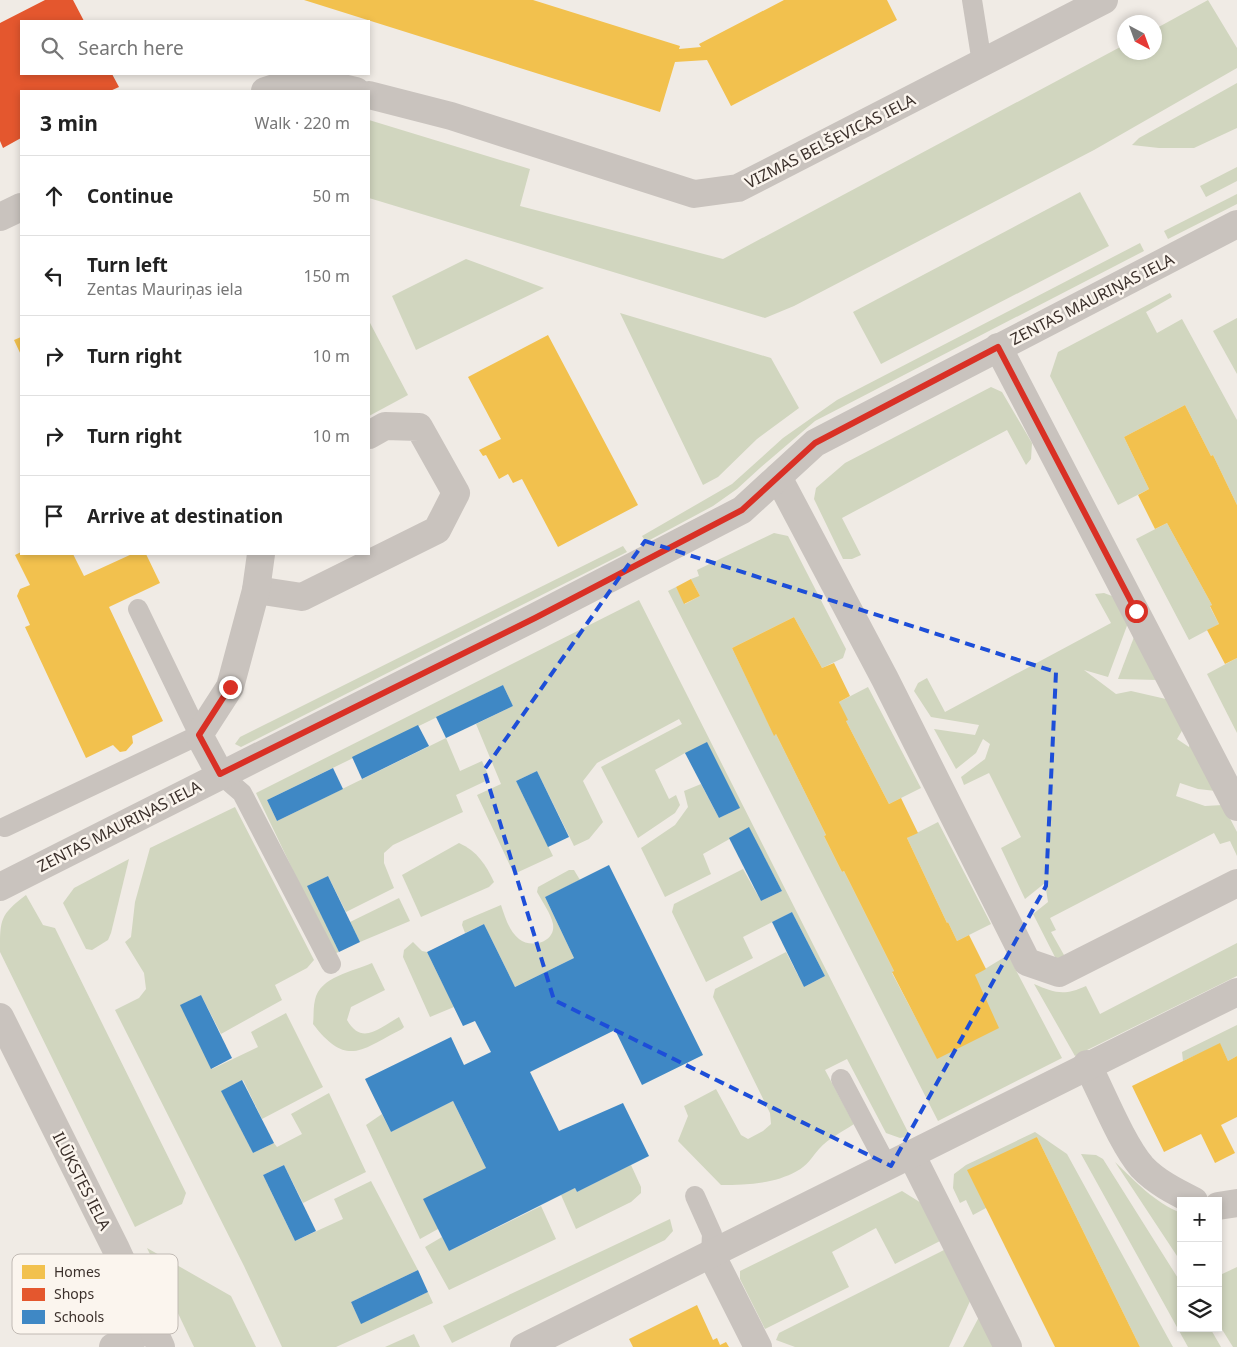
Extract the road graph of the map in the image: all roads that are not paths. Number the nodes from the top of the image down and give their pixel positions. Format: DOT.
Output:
graph roads {
  1 [pos="972,0"];
  2 [pos="1104,0"];
  3 [pos="982,63"];
  4 [pos="270,90"];
  5 [pos="352,90"];
  6 [pos="370,95"];
  7 [pos="20,207"];
  8 [pos="0,217"];
  9 [pos="1237,224"];
  10 [pos="998,347"];
  11 [pos="370,434"];
  12 [pos="778,477"];
  13 [pos="261,555"];
  14 [pos="256,590"];
  15 [pos="138,609"];
  16 [pos="199,735"];
  17 [pos="220,774"];
  18 [pos="1237,807"];
  19 [pos="5,827"];
  20 [pos="1237,883"];
  21 [pos="0,887"];
  22 [pos="331,964"];
  23 [pos="1237,992"];
  24 [pos="0,1017"];
  25 [pos="1087,1064"];
  26 [pos="841,1080"];
  27 [pos="911,1154"];
  28 [pos="887,1166"];
  29 [pos="694,1196"];
  30 [pos="1186,1197"];
  31 [pos="1237,1203"];
  32 [pos="1222,1205"];
  33 [pos="118,1254"];
  34 [pos="711,1254"];
  35 [pos="156,1337"];
  36 [pos="113,1347"];
  37 [pos="524,1347"];
  38 [pos="758,1347"];
  39 [pos="1008,1347"];
  1 -- 3 [label="lane"];
  2 -- 3 [label="street, VIZMAS BELŠEVICAS IELA"];
  3 -- 6 [label="street, VIZMAS BELŠEVICAS IELA"];
  4 -- 5 [label="street"];
  7 -- 8 [label="street"];
  9 -- 10 [label="street, ZENTAS MAURIŅAS IELA"];
  10 -- 12 [label="street, ZENTAS MAURIŅAS IELA"];
  10 -- 18 [label="street"];
  11 -- 14 [label="street"];
  12 -- 17 [label="street, ZENTAS MAURIŅAS IELA"];
  12 -- 20 [label="street"];
  13 -- 14 [label="street"];
  14 -- 16 [label="street"];
  15 -- 16 [label="lane"];
  16 -- 17 [label="street"];
  16 -- 19 [label="lane"];
  17 -- 21 [label="street, ZENTAS MAURIŅAS IELA"];
  17 -- 22 [label="lane"];
  23 -- 25 [label="street"];
  24 -- 33 [label="street, ILŪKSTES IELA"];
  25 -- 27 [label="street"];
  25 -- 30 [label="street"];
  26 -- 28 [label="lane"];
  27 -- 28 [label="street"];
  27 -- 39 [label="street"];
  28 -- 34 [label="street"];
  29 -- 34 [label="lane"];
  31 -- 32 [label="street"];
  34 -- 37 [label="street"];
  34 -- 38 [label="street"];
  35 -- 36 [label="street"];
}
